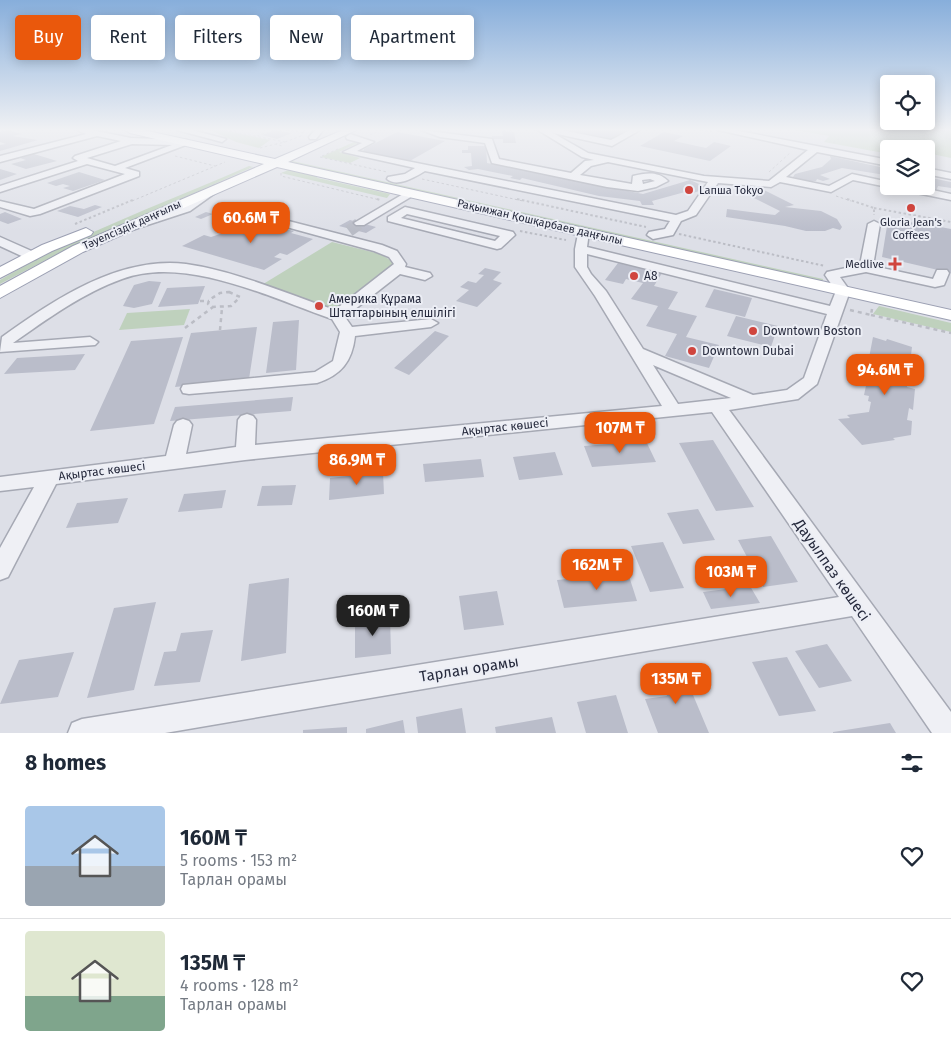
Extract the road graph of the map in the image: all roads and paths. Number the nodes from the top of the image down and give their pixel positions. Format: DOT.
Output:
graph roads {
  1 [pos="53,164"];
  2 [pos="76,164"];
  3 [pos="100,164"];
  4 [pos="126,164"];
  5 [pos="209,164"];
  6 [pos="220,164"];
  7 [pos="234,164"];
  8 [pos="261,164"];
  9 [pos="280,164"];
  10 [pos="314,164"];
  11 [pos="326,164"];
  12 [pos="356,164"];
  13 [pos="406,164"];
  14 [pos="512,164"];
  15 [pos="586,164"];
  16 [pos="619,164"];
  17 [pos="633,164"];
  18 [pos="777,164"];
  19 [pos="795,164"];
  20 [pos="216,166"];
  21 [pos="116,168"];
  22 [pos="424,168"];
  23 [pos="935,171"];
  24 [pos="951,174"];
  25 [pos="411,175"];
  26 [pos="573,176"];
  27 [pos="777,178"];
  28 [pos="392,179"];
  29 [pos="709,179"];
  30 [pos="880,182"];
  31 [pos="756,183"];
  32 [pos="0,184"];
  33 [pos="0,188"];
  34 [pos="638,188"];
  35 [pos="410,193"];
  36 [pos="935,194"];
  37 [pos="951,198"];
  38 [pos="0,204"];
  39 [pos="389,206"];
  40 [pos="402,212"];
  41 [pos="874,216"];
  42 [pos="265,218"];
  43 [pos="951,222"];
  44 [pos="360,223"];
  45 [pos="69,226"];
  46 [pos="672,226"];
  47 [pos="514,229"];
  48 [pos="654,235"];
  49 [pos="0,241"];
  50 [pos="582,241"];
  51 [pos="32,256"];
  52 [pos="866,268"];
  53 [pos="398,269"];
  54 [pos="2,270"];
  55 [pos="830,271"];
  56 [pos="942,273"];
  57 [pos="425,276"];
  58 [pos="843,290"];
  59 [pos="0,293"];
  60 [pos="200,301"];
  61 [pos="209,301"];
  62 [pos="951,301"];
  63 [pos="214,307"];
  64 [pos="222,308"];
  65 [pos="836,312"];
  66 [pos="871,315"];
  67 [pos="951,315"];
  68 [pos="337,316"];
  69 [pos="431,323"];
  70 [pos="185,328"];
  71 [pos="220,330"];
  72 [pos="348,332"];
  73 [pos="951,334"];
  74 [pos="90,342"];
  75 [pos="637,352"];
  76 [pos="189,389"];
  77 [pos="753,402"];
  78 [pos="717,406"];
  79 [pos="673,410"];
  80 [pos="248,420"];
  81 [pos="183,425"];
  82 [pos="245,453"];
  83 [pos="174,462"];
  84 [pos="50,478"];
  85 [pos="0,484"];
  86 [pos="0,570"];
  87 [pos="856,605"];
  88 [pos="82,733"];
  89 [pos="949,733"];
  1 -- 32 [label="street"];
  2 -- 33 [label="street"];
  3 -- 21 [label="street"];
  4 -- 21 [label="street"];
  5 -- 20 [label="path"];
  6 -- 20 [label="path"];
  7 -- 51 [label="main road, Тәуелсіздік даңғылы"];
  8 -- 59 [label="main road, Тәуелсіздік даңғылы"];
  9 -- 39 [label="path"];
  10 -- 35 [label="main road, Рақымжан Қошқарбаев даңғылы"];
  11 -- 28 [label="main road, Рақымжан Қошқарбаев даңғылы"];
  12 -- 25 [label="path"];
  13 -- 22 [label="street"];
  14 -- 26 [label="street"];
  15 -- 26 [label="street"];
  16 -- 29 [label="street"];
  17 -- 29 [label="street"];
  18 -- 31 [label="path"];
  19 -- 27 [label="street"];
  20 -- 45 [label="path"];
  21 -- 38 [label="street"];
  22 -- 25 [label="street"];
  22 -- 46 [label="street"];
  23 -- 24 [label="street"];
  25 -- 28 [label="street"];
  25 -- 46 [label="lane"];
  25 -- 46 [label="path"];
  26 -- 34 [label="street"];
  27 -- 30 [label="street"];
  27 -- 31 [label="street"];
  28 -- 48 [label="main road, Рақымжан Қошқарбаев даңғылы"];
  29 -- 31 [label="street"];
  29 -- 46 [label="lane"];
  35 -- 39 [label="street"];
  35 -- 50 [label="main road, Рақымжан Қошқарбаев даңғылы"];
  36 -- 37 [label="street"];
  39 -- 40 [label="street"];
  39 -- 44 [label="street"];
  40 -- 40 [label="lane"];
  41 -- 43 [label="path"];
  41 -- 52 [label="street"];
  42 -- 53 [label="street"];
  46 -- 48 [label="street"];
  46 -- 55 [label="path"];
  47 -- 50 [label="path"];
  48 -- 55 [label="main road, Рақымжан Қошқарбаев даңғылы"];
  49 -- 51 [label="street"];
  50 -- 58 [label="main road, Рақымжан Қошқарбаев даңғылы"];
  50 -- 65 [label="street"];
  50 -- 75 [label="street"];
  51 -- 54 [label="main road, Тәуелсіздік даңғылы"];
  52 -- 55 [label="street"];
  52 -- 56 [label="street"];
  53 -- 57 [label="street"];
  53 -- 68 [label="street"];
  55 -- 58 [label="street"];
  55 -- 62 [label="main road, Рақымжан Қошқарбаев даңғылы"];
  58 -- 65 [label="street, Ақыртас көшесі"];
  58 -- 67 [label="main road, Рақымжан Қошқарбаев даңғылы"];
  60 -- 61 [label="path"];
  61 -- 63 [label="path"];
  61 -- 64 [label="path"];
  63 -- 64 [label="path"];
  63 -- 70 [label="path"];
  64 -- 71 [label="path"];
  65 -- 77 [label="street, Ақыртас көшесі"];
  66 -- 73 [label="path"];
  68 -- 72 [label="street"];
  68 -- 74 [label="street"];
  69 -- 72 [label="street"];
  72 -- 76 [label="street"];
  75 -- 77 [label="street"];
  75 -- 79 [label="street"];
  77 -- 78 [label="street, Ақыртас көшесі"];
  78 -- 79 [label="street, Ақыртас көшесі"];
  78 -- 87 [label="street, Дауылпаз көшесі"];
  79 -- 82 [label="street, Ақыртас көшесі"];
  80 -- 82 [label="street"];
  81 -- 83 [label="street"];
  82 -- 83 [label="street, Ақыртас көшесі"];
  83 -- 84 [label="street, Ақыртас көшесі"];
  84 -- 85 [label="street, Ақыртас көшесі"];
  84 -- 86 [label="street"];
  87 -- 88 [label="street, Тарлан орамы"];
  87 -- 89 [label="street, Дауылпаз көшесі"];
}
